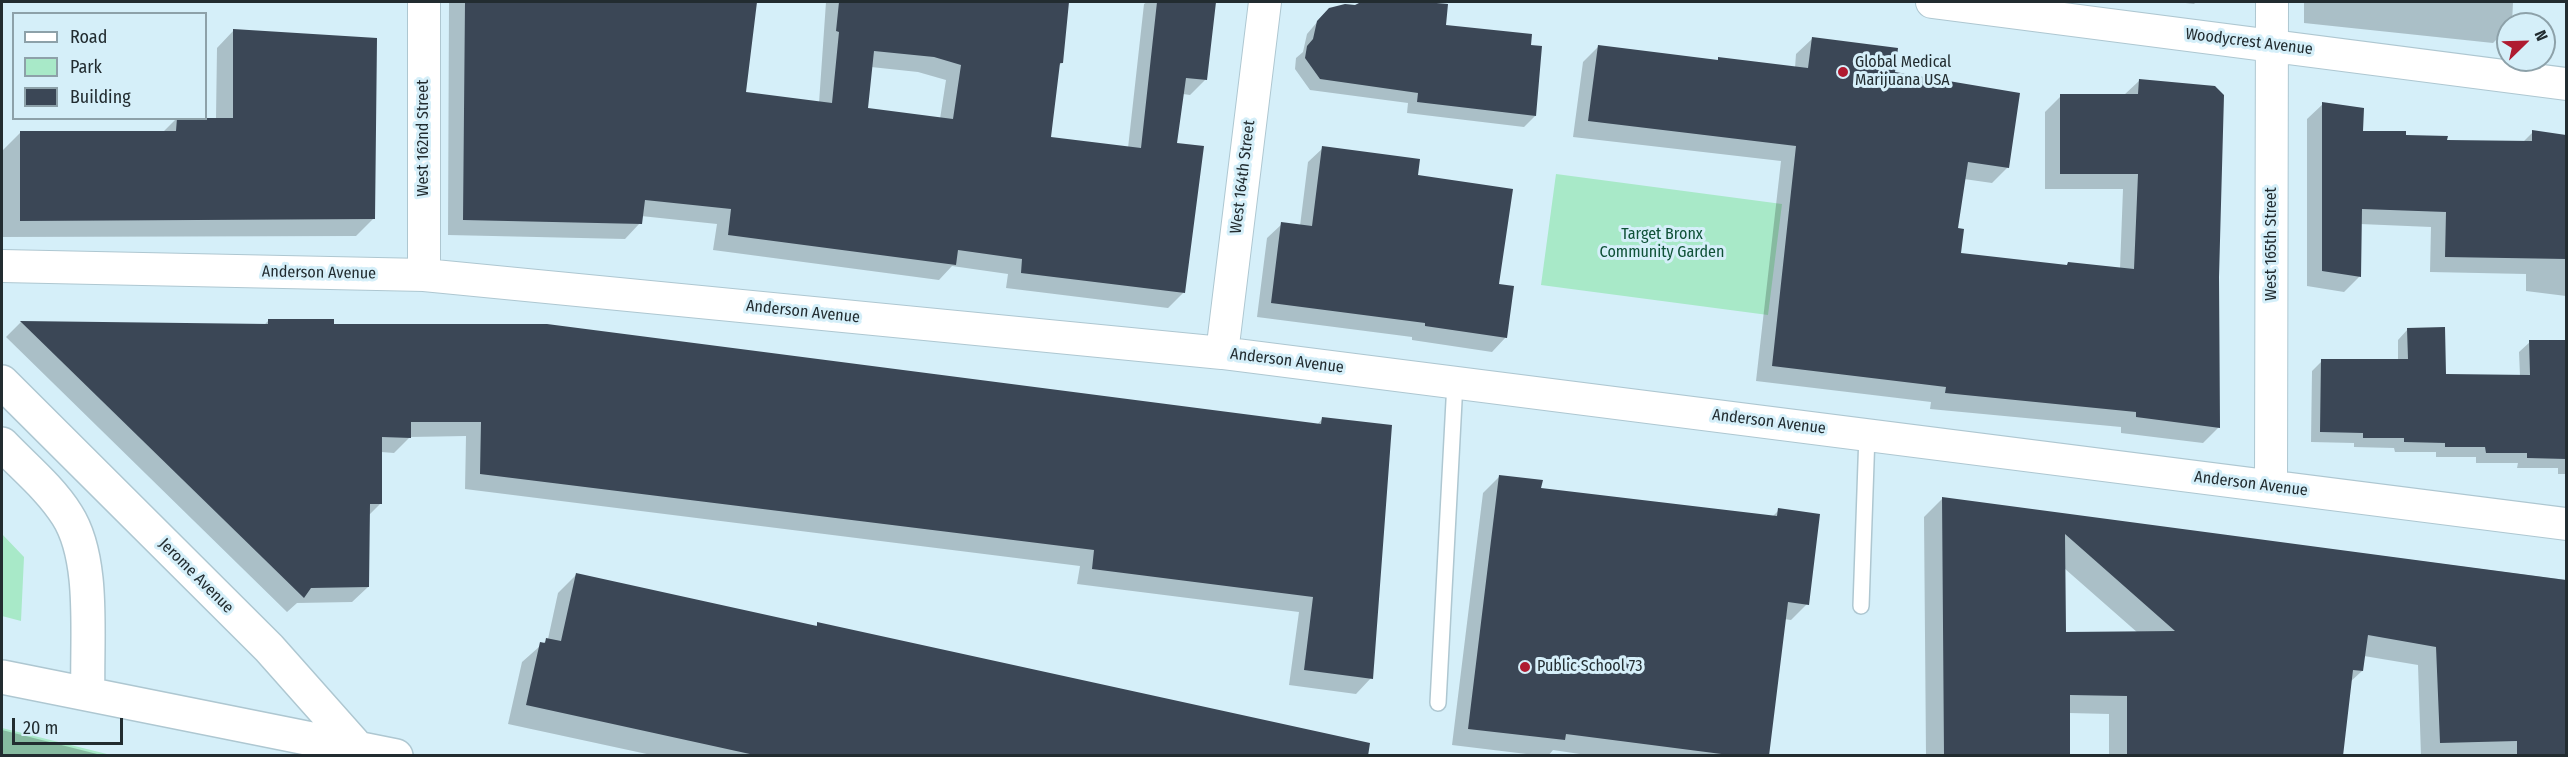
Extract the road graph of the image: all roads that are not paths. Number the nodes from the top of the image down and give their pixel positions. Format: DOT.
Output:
graph roads {
  1 [pos="424,2"];
  2 [pos="1265,2"];
  3 [pos="1932,2"];
  4 [pos="2272,2"];
  5 [pos="2272,45"];
  6 [pos="2566,84"];
  7 [pos="2,266"];
  8 [pos="424,275"];
  9 [pos="1222,353"];
  10 [pos="2,382"];
  11 [pos="1455,382"];
  12 [pos="1866,435"];
  13 [pos="2,444"];
  14 [pos="2271,486"];
  15 [pos="2566,524"];
  16 [pos="1861,606"];
  17 [pos="2,677"];
  18 [pos="88,694"];
  19 [pos="1438,703"];
  20 [pos="356,746"];
  21 [pos="396,756"];
  1 -- 8 [label="street, West 162nd Street"];
  2 -- 9 [label="street, West 164th Street"];
  3 -- 5 [label="street, Woodycrest Avenue"];
  4 -- 5 [label="street, West 165th Street"];
  5 -- 6 [label="street, Woodycrest Avenue"];
  5 -- 14 [label="street, West 165th Street"];
  7 -- 8 [label="street, Anderson Avenue"];
  8 -- 9 [label="street, Anderson Avenue"];
  9 -- 11 [label="street, Anderson Avenue"];
  10 -- 20 [label="main road, Jerome Avenue"];
  11 -- 12 [label="street, Anderson Avenue"];
  11 -- 19 [label="lane"];
  12 -- 14 [label="street, Anderson Avenue"];
  12 -- 16 [label="lane"];
  13 -- 18 [label="main road"];
  14 -- 15 [label="street, Anderson Avenue"];
  17 -- 18 [label="main road"];
  18 -- 20 [label="main road"];
  20 -- 21 [label="main road"];
}
